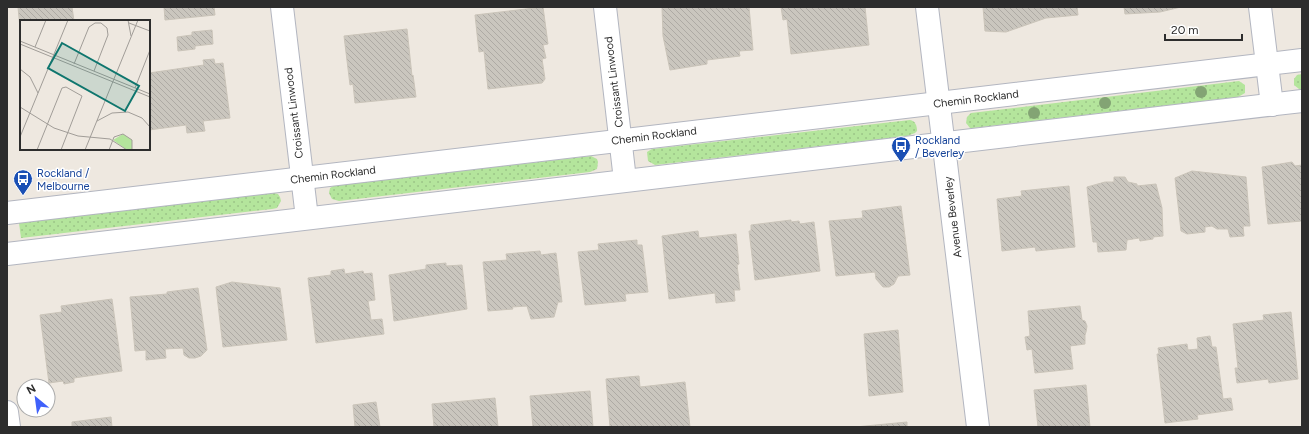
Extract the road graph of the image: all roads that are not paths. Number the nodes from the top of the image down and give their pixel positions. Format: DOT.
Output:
graph roads {
  1 [pos="282,7"];
  2 [pos="605,7"];
  3 [pos="927,7"];
  4 [pos="1260,7"];
  5 [pos="1302,60"];
  6 [pos="1266,64"];
  7 [pos="1302,101"];
  8 [pos="938,103"];
  9 [pos="1272,105"];
  10 [pos="620,140"];
  11 [pos="944,144"];
  12 [pos="303,179"];
  13 [pos="625,180"];
  14 [pos="7,213"];
  15 [pos="307,218"];
  16 [pos="7,254"];
  17 [pos="7,412"];
  18 [pos="9,427"];
  19 [pos="978,427"];
  1 -- 12 [label="street, Croissant Linwood"];
  2 -- 10 [label="street, Croissant Linwood"];
  3 -- 8 [label="street, Avenue Beverley"];
  4 -- 6 [label="street"];
  5 -- 6 [label="street, Chemin Rockland"];
  6 -- 8 [label="street, Chemin Rockland"];
  6 -- 9 [label="street"];
  7 -- 9 [label="street"];
  8 -- 10 [label="street, Chemin Rockland"];
  8 -- 11 [label="street, Avenue Beverley"];
  9 -- 11 [label="street"];
  10 -- 12 [label="street, Chemin Rockland"];
  10 -- 13 [label="street, Croissant Linwood"];
  11 -- 13 [label="street"];
  11 -- 19 [label="street, Avenue Beverley"];
  12 -- 14 [label="street, Chemin Rockland"];
  12 -- 15 [label="street, Croissant Linwood"];
  13 -- 15 [label="street"];
  15 -- 16 [label="street"];
  17 -- 18 [label="street"];
}
